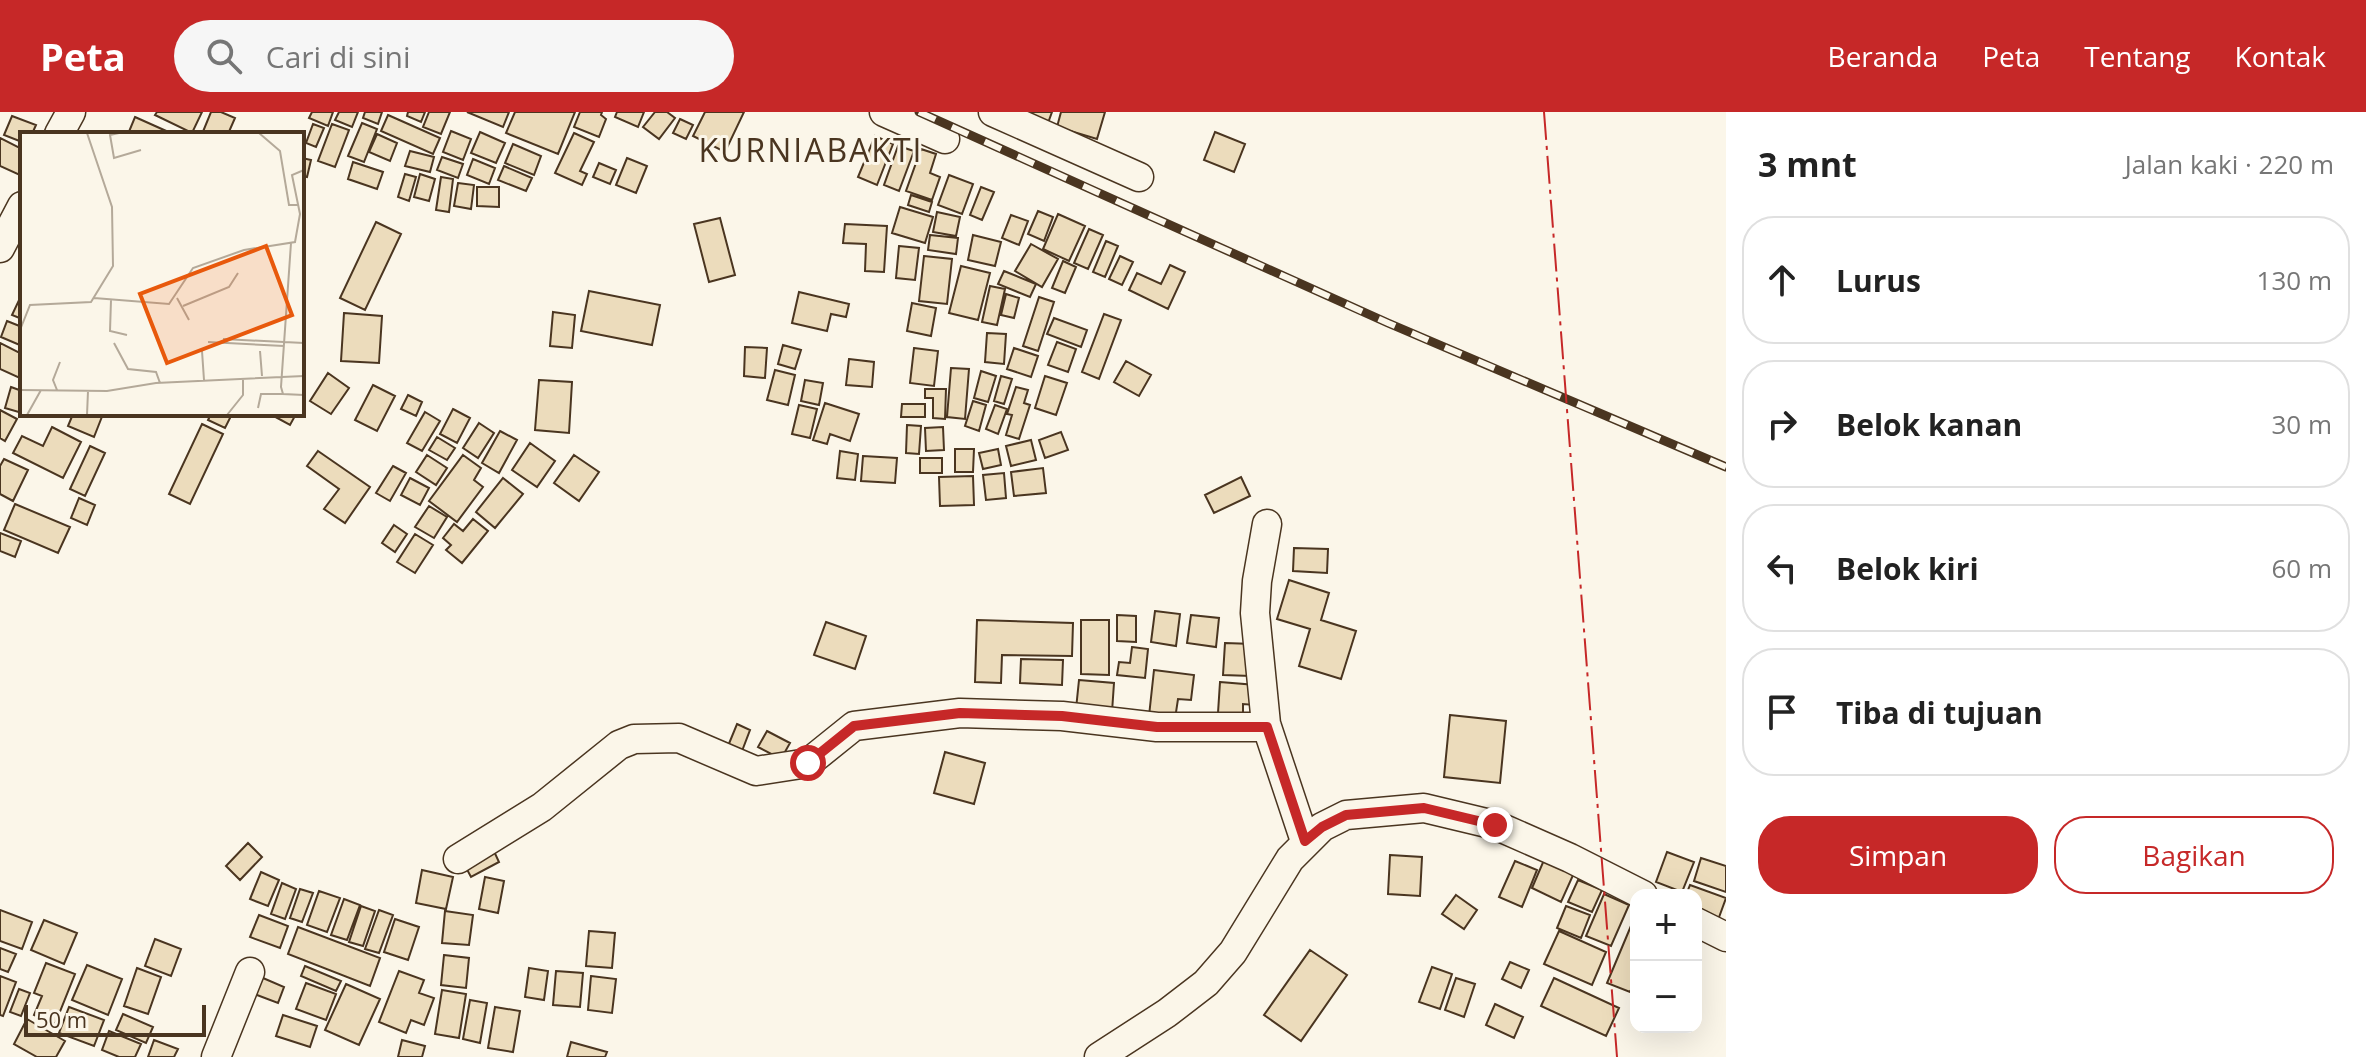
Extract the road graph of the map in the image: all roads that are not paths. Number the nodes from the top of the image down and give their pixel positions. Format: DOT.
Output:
graph roads {
  1 [pos="71,112"];
  2 [pos="884,112"];
  3 [pos="993,112"];
  4 [pos="60,132"];
  5 [pos="945,139"];
  6 [pos="1139,177"];
  7 [pos="20,210"];
  8 [pos="0,248"];
  9 [pos="1267,524"];
  10 [pos="1267,727"];
  11 [pos="1305,841"];
  12 [pos="458,859"];
  13 [pos="1631,889"];
  14 [pos="1702,925"];
  15 [pos="1726,937"];
  16 [pos="250,972"];
  17 [pos="216,1057"];
  18 [pos="1099,1057"];
  1 -- 4 [label="street"];
  2 -- 5 [label="street"];
  3 -- 6 [label="street"];
  7 -- 8 [label="street"];
  9 -- 10 [label="street"];
  10 -- 11 [label="street"];
  10 -- 12 [label="street"];
  11 -- 13 [label="street"];
  11 -- 18 [label="street"];
  14 -- 15 [label="street"];
  16 -- 17 [label="street"];
}
